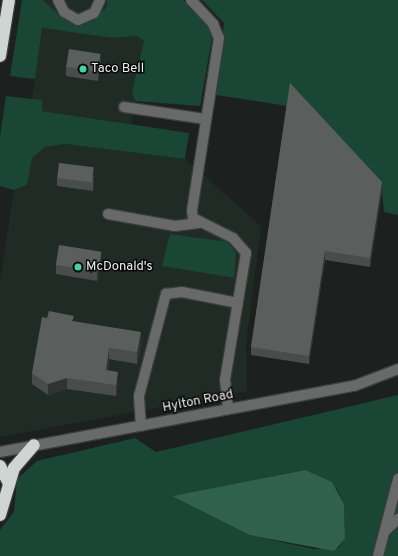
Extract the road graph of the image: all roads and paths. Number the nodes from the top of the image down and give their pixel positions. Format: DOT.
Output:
graph roads {
  1 [pos="9,0"];
  2 [pos="58,0"];
  3 [pos="100,0"];
  4 [pos="191,0"];
  5 [pos="0,56"];
  6 [pos="124,106"];
  7 [pos="205,119"];
  8 [pos="108,214"];
  9 [pos="200,223"];
  10 [pos="238,304"];
  11 [pos="398,370"];
  12 [pos="228,409"];
  13 [pos="141,426"];
  14 [pos="34,445"];
  15 [pos="0,452"];
  16 [pos="0,466"];
  17 [pos="398,479"];
  18 [pos="9,484"];
  19 [pos="0,515"];
  20 [pos="398,519"];
  21 [pos="385,531"];
  22 [pos="378,556"];
  1 -- 5 [label="highway"];
  2 -- 3 [label="street"];
  4 -- 7 [label="street"];
  6 -- 7 [label="street"];
  7 -- 9 [label="street"];
  8 -- 9 [label="street"];
  9 -- 10 [label="street"];
  10 -- 12 [label="street"];
  10 -- 13 [label="street"];
  11 -- 12 [label="street, Hylton Road"];
  12 -- 13 [label="street, Hylton Road"];
  13 -- 14 [label="street, Hylton Road"];
  14 -- 15 [label="street, Hylton Road"];
  14 -- 18 [label="highway"];
  16 -- 18 [label="highway"];
  17 -- 21 [label="street"];
  18 -- 19 [label="highway"];
  20 -- 21 [label="street"];
  21 -- 22 [label="street"];
}
